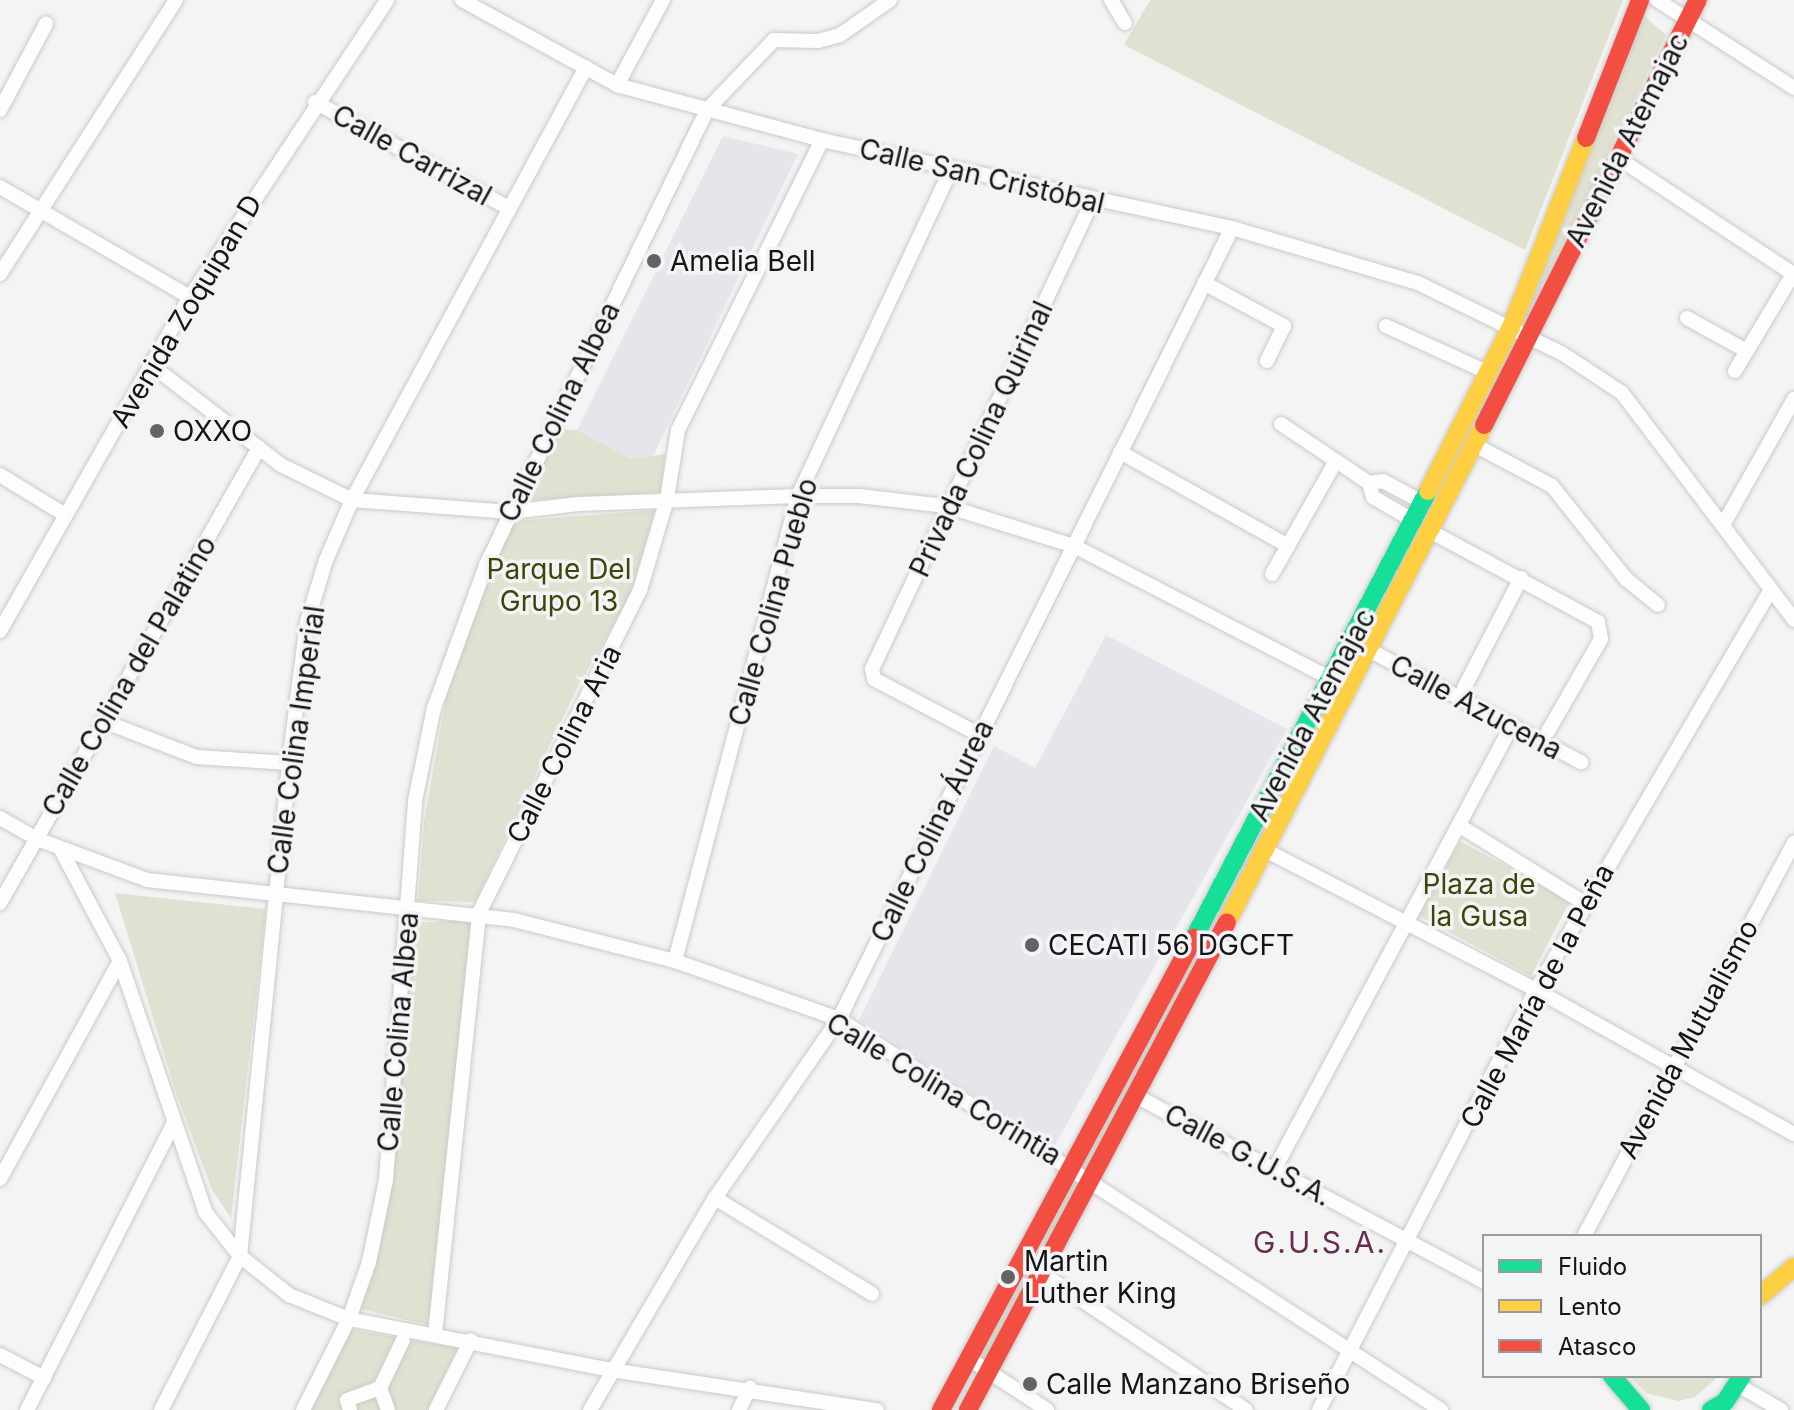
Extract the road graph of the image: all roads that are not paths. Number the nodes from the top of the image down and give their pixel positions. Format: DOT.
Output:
graph roads {
  1 [pos="176,0"];
  2 [pos="387,0"];
  3 [pos="462,0"];
  4 [pos="663,0"];
  5 [pos="890,0"];
  6 [pos="1111,0"];
  7 [pos="1640,0"];
  8 [pos="1657,0"];
  9 [pos="1698,0"];
  10 [pos="1688,20"];
  11 [pos="1125,23"];
  12 [pos="46,24"];
  13 [pos="586,67"];
  14 [pos="617,85"];
  15 [pos="1794,88"];
  16 [pos="315,102"];
  17 [pos="0,110"];
  18 [pos="707,110"];
  19 [pos="822,140"];
  20 [pos="1618,158"];
  21 [pos="951,170"];
  22 [pos="0,187"];
  23 [pos="1092,202"];
  24 [pos="40,208"];
  25 [pos="509,208"];
  26 [pos="1232,228"];
  27 [pos="0,274"];
  28 [pos="1204,283"];
  29 [pos="190,297"];
  30 [pos="1687,318"];
  31 [pos="1386,326"];
  32 [pos="1519,331"];
  33 [pos="1747,351"];
  34 [pos="1267,361"];
  35 [pos="150,364"];
  36 [pos="1735,371"];
  37 [pos="1487,372"];
  38 [pos="1794,399"];
  39 [pos="1281,424"];
  40 [pos="1473,444"];
  41 [pos="259,448"];
  42 [pos="1120,452"];
  43 [pos="1336,461"];
  44 [pos="0,475"];
  45 [pos="1369,483"];
  46 [pos="798,496"];
  47 [pos="667,499"];
  48 [pos="352,500"];
  49 [pos="1422,502"];
  50 [pos="946,506"];
  51 [pos="511,512"];
  52 [pos="65,515"];
  53 [pos="1412,520"];
  54 [pos="1723,525"];
  55 [pos="1430,531"];
  56 [pos="1074,546"];
  57 [pos="1288,546"];
  58 [pos="1272,574"];
  59 [pos="1521,578"];
  60 [pos="1771,590"];
  61 [pos="1658,605"];
  62 [pos="1794,620"];
  63 [pos="0,631"];
  64 [pos="1371,651"];
  65 [pos="1332,679"];
  66 [pos="1464,688"];
  67 [pos="1351,689"];
  68 [pos="103,721"];
  69 [pos="1511,727"];
  70 [pos="1548,731"];
  71 [pos="980,735"];
  72 [pos="1581,762"];
  73 [pos="289,763"];
  74 [pos="0,818"];
  75 [pos="1460,826"];
  76 [pos="37,839"];
  77 [pos="1794,842"];
  78 [pos="60,848"];
  79 [pos="1267,851"];
  80 [pos="275,896"];
  81 [pos="0,903"];
  82 [pos="1584,903"];
  83 [pos="408,912"];
  84 [pos="479,913"];
  85 [pos="1404,924"];
  86 [pos="120,961"];
  87 [pos="675,961"];
  88 [pos="1536,990"];
  89 [pos="839,1019"];
  90 [pos="1671,1065"];
  91 [pos="1138,1097"];
  92 [pos="173,1125"];
  93 [pos="1794,1134"];
  94 [pos="1073,1168"];
  95 [pos="1274,1170"];
  96 [pos="0,1179"];
  97 [pos="1093,1181"];
  98 [pos="715,1198"];
  99 [pos="1585,1234"];
  100 [pos="1408,1241"];
  101 [pos="240,1256"];
  102 [pos="1043,1274"];
  103 [pos="1791,1274"];
  104 [pos="1482,1281"];
  105 [pos="872,1294"];
  106 [pos="1762,1295"];
  107 [pos="349,1319"];
  108 [pos="435,1334"];
  109 [pos="403,1340"];
  110 [pos="471,1340"];
  111 [pos="1351,1350"];
  112 [pos="0,1355"];
  113 [pos="971,1360"];
  114 [pos="611,1370"];
  115 [pos="990,1373"];
  116 [pos="44,1378"];
  117 [pos="1613,1378"];
  118 [pos="1740,1380"];
  119 [pos="750,1387"];
  120 [pos="380,1388"];
  121 [pos="1628,1406"];
  122 [pos="27,1410"];
  123 [pos="161,1410"];
  124 [pos="303,1410"];
  125 [pos="350,1410"];
  126 [pos="388,1410"];
  127 [pos="436,1410"];
  128 [pos="590,1410"];
  129 [pos="739,1410"];
  130 [pos="877,1410"];
  131 [pos="941,1410"];
  132 [pos="968,1410"];
  133 [pos="1047,1410"];
  134 [pos="1246,1410"];
  135 [pos="1319,1410"];
  136 [pos="1441,1410"];
  137 [pos="1711,1410"];
  138 [pos="1781,1410"];
  1 -- 24 [label="street"];
  2 -- 16 [label="street, Avenida Zoquipan D"];
  3 -- 13 [label="street, Calle San Cristóbal"];
  4 -- 14 [label="street"];
  5 -- 18 [label="street, Calle Colina Albea"];
  6 -- 11 [label="street"];
  7 -- 32 [label="main road, Avenida Atemajac"];
  8 -- 10 [label="street"];
  9 -- 10 [label="main road, Avenida Atemajac"];
  10 -- 15 [label="street"];
  10 -- 20 [label="main road, Avenida Atemajac"];
  12 -- 17 [label="street"];
  13 -- 14 [label="street, Calle San Cristóbal"];
  13 -- 25 [label="street, Calle Colina Imperial"];
  14 -- 18 [label="street, Calle San Cristóbal"];
  16 -- 25 [label="street, Calle Carrizal"];
  16 -- 29 [label="street, Avenida Zoquipan D"];
  18 -- 19 [label="street, Calle San Cristóbal"];
  18 -- 51 [label="street, Calle Colina Albea"];
  19 -- 21 [label="street, Calle San Cristóbal"];
  19 -- 47 [label="street, Calle Colina Aria"];
  20 -- 32 [label="main road, Avenida Atemajac"];
  20 -- 33 [label="street"];
  21 -- 23 [label="street, Calle San Cristóbal"];
  21 -- 46 [label="street, Calle Colina Pueblo"];
  22 -- 24 [label="street"];
  23 -- 26 [label="street, Calle San Cristóbal"];
  23 -- 50 [label="street, Privada Colina Quirinal"];
  24 -- 27 [label="street"];
  24 -- 29 [label="street"];
  25 -- 48 [label="street, Calle Colina Imperial"];
  26 -- 28 [label="street, Calle Colina Áurea"];
  26 -- 32 [label="street, Calle San Cristóbal"];
  28 -- 34 [label="street"];
  28 -- 42 [label="street, Calle Colina Áurea"];
  29 -- 35 [label="street, Avenida Zoquipan D"];
  30 -- 33 [label="street"];
  31 -- 37 [label="street"];
  32 -- 37 [label="main road, Avenida Atemajac"];
  32 -- 40 [label="main road, Avenida Atemajac"];
  32 -- 54 [label="street, Calle San Cristóbal"];
  33 -- 36 [label="street"];
  35 -- 41 [label="street"];
  35 -- 52 [label="street, Avenida Zoquipan D"];
  37 -- 49 [label="main road, Avenida Atemajac"];
  38 -- 54 [label="street"];
  39 -- 43 [label="street"];
  40 -- 55 [label="main road, Avenida Atemajac"];
  40 -- 61 [label="street"];
  41 -- 48 [label="street"];
  41 -- 68 [label="street, Calle Colina del Palatino"];
  42 -- 56 [label="street, Calle Colina Áurea"];
  42 -- 57 [label="street"];
  43 -- 45 [label="street"];
  43 -- 57 [label="street"];
  44 -- 52 [label="street"];
  45 -- 49 [label="street"];
  45 -- 53 [label="street"];
  46 -- 47 [label="street"];
  46 -- 50 [label="street"];
  46 -- 87 [label="street, Calle Colina Pueblo"];
  47 -- 51 [label="street"];
  47 -- 84 [label="street, Calle Colina Aria"];
  48 -- 51 [label="street"];
  48 -- 73 [label="street, Calle Colina Imperial"];
  49 -- 53 [label="main road, Avenida Atemajac"];
  50 -- 56 [label="street"];
  50 -- 71 [label="street, Privada Colina Quirinal"];
  51 -- 83 [label="street, Calle Colina Albea"];
  52 -- 63 [label="street, Avenida Zoquipan D"];
  53 -- 65 [label="main road, Avenida Atemajac"];
  54 -- 60 [label="street, Calle San Cristóbal"];
  55 -- 59 [label="street"];
  55 -- 64 [label="main road, Avenida Atemajac"];
  56 -- 65 [label="street"];
  56 -- 71 [label="street, Calle Colina Áurea"];
  57 -- 58 [label="street"];
  59 -- 66 [label="street"];
  59 -- 70 [label="street"];
  60 -- 62 [label="street, Calle San Cristóbal"];
  60 -- 82 [label="street, Calle María de la Peña"];
  64 -- 67 [label="main road, Avenida Atemajac"];
  64 -- 69 [label="street, Calle Azucena"];
  65 -- 67 [label="street"];
  65 -- 94 [label="main road, Avenida Atemajac"];
  67 -- 79 [label="main road, Avenida Atemajac"];
  68 -- 73 [label="street"];
  68 -- 76 [label="street, Calle Colina del Palatino"];
  69 -- 72 [label="street, Calle Azucena"];
  69 -- 75 [label="street"];
  71 -- 89 [label="street, Calle Colina Áurea"];
  73 -- 80 [label="street, Calle Colina Imperial"];
  74 -- 76 [label="street, Calle Colina Corintia"];
  75 -- 82 [label="street"];
  75 -- 85 [label="street"];
  76 -- 78 [label="street, Calle Colina Corintia"];
  76 -- 81 [label="street, Calle Colina del Palatino"];
  77 -- 90 [label="street, Avenida Mutualismo"];
  78 -- 80 [label="street, Calle Colina Corintia"];
  78 -- 86 [label="street"];
  79 -- 85 [label="street"];
  79 -- 91 [label="main road, Avenida Atemajac"];
  80 -- 83 [label="street, Calle Colina Corintia"];
  80 -- 101 [label="street, Calle Colina Imperial"];
  82 -- 88 [label="street, Calle María de la Peña"];
  83 -- 84 [label="street, Calle Colina Corintia"];
  83 -- 107 [label="street, Calle Colina Albea"];
  84 -- 87 [label="street, Calle Colina Corintia"];
  84 -- 108 [label="street, Calle Colina Aria"];
  85 -- 88 [label="street"];
  85 -- 95 [label="street"];
  86 -- 92 [label="street"];
  86 -- 96 [label="street"];
  87 -- 89 [label="street, Calle Colina Corintia"];
  88 -- 90 [label="street"];
  88 -- 100 [label="street, Calle María de la Peña"];
  89 -- 94 [label="street, Calle Colina Corintia"];
  89 -- 98 [label="street, Calle Colina Áurea"];
  90 -- 93 [label="street"];
  90 -- 99 [label="street, Avenida Mutualismo"];
  91 -- 95 [label="street, Calle G.U.S.A."];
  91 -- 97 [label="main road, Avenida Atemajac"];
  92 -- 101 [label="street"];
  92 -- 116 [label="street"];
  94 -- 97 [label="street, Calle Colina Corintia"];
  94 -- 113 [label="main road, Avenida Atemajac"];
  95 -- 100 [label="street, Calle G.U.S.A."];
  97 -- 102 [label="main road, Avenida Atemajac"];
  97 -- 111 [label="street, Calle Colina Corintia"];
  98 -- 105 [label="street"];
  98 -- 114 [label="street, Calle Colina Áurea"];
  100 -- 104 [label="street, Calle G.U.S.A."];
  100 -- 111 [label="street, Calle María de la Peña"];
  101 -- 107 [label="street"];
  101 -- 123 [label="street, Calle Colina Imperial"];
  102 -- 115 [label="main road, Avenida Atemajac"];
  102 -- 134 [label="street"];
  103 -- 106 [label="main road"];
  107 -- 108 [label="street"];
  107 -- 124 [label="street, Calle Colina Albea"];
  108 -- 110 [label="street"];
  109 -- 120 [label="street"];
  110 -- 114 [label="street"];
  110 -- 127 [label="street"];
  111 -- 135 [label="street, Calle María de la Peña"];
  111 -- 136 [label="street, Calle Colina Corintia"];
  112 -- 116 [label="street"];
  113 -- 115 [label="street"];
  113 -- 131 [label="main road, Avenida Atemajac"];
  114 -- 119 [label="street"];
  114 -- 128 [label="street, Calle Colina Áurea"];
  115 -- 132 [label="main road, Avenida Atemajac"];
  115 -- 133 [label="street"];
  116 -- 122 [label="street"];
  117 -- 121 [label="main road"];
  118 -- 137 [label="main road"];
  118 -- 138 [label="street"];
  119 -- 129 [label="street"];
  119 -- 130 [label="street"];
  120 -- 125 [label="street"];
  120 -- 126 [label="street"];
}
